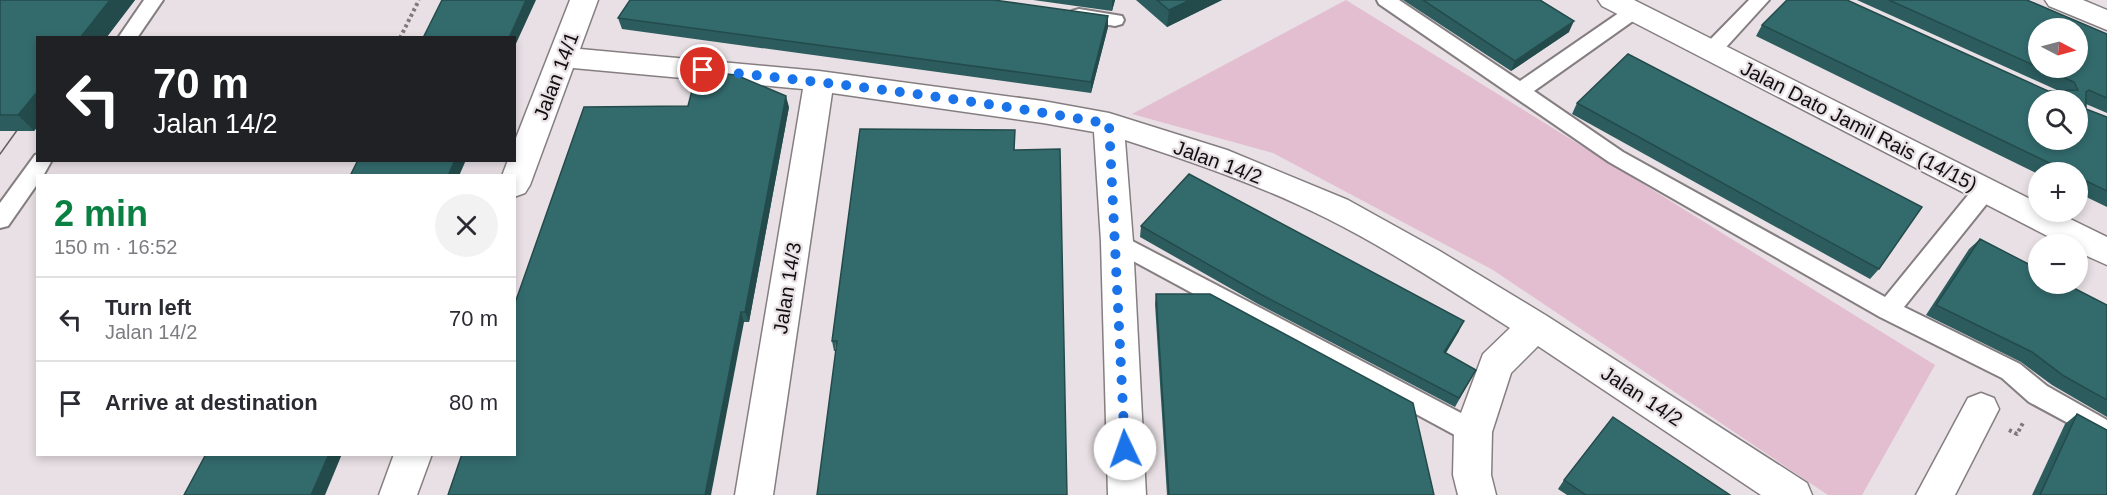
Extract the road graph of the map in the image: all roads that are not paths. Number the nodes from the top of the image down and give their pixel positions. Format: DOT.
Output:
graph roads {
  1 [pos="154,0"];
  2 [pos="584,0"];
  3 [pos="1386,0"];
  4 [pos="1760,0"];
  5 [pos="2059,0"];
  6 [pos="1623,6"];
  7 [pos="1056,12"];
  8 [pos="1116,20"];
  9 [pos="2107,21"];
  10 [pos="128,36"];
  11 [pos="1711,51"];
  12 [pos="562,57"];
  13 [pos="819,81"];
  14 [pos="1520,91"];
  15 [pos="1109,124"];
  16 [pos="41,162"];
  17 [pos="516,180"];
  18 [pos="1985,190"];
  19 [pos="0,220"];
  20 [pos="1117,242"];
  21 [pos="2107,252"];
  22 [pos="1888,310"];
  23 [pos="1535,326"];
  24 [pos="1981,409"];
  25 [pos="1473,432"];
  26 [pos="2107,433"];
  27 [pos="412,456"];
  28 [pos="398,495"];
  29 [pos="754,495"];
  30 [pos="1127,495"];
  31 [pos="1477,495"];
  32 [pos="1793,495"];
  33 [pos="1935,495"];
  1 -- 10 [label="lane"];
  2 -- 12 [label="street, Jalan 14/1"];
  3 -- 14 [label="lane"];
  4 -- 11 [label="lane"];
  5 -- 9 [label="street"];
  6 -- 11 [label="street, Jalan Dato Jamil Rais (14/15)"];
  6 -- 14 [label="lane"];
  7 -- 8 [label="lane"];
  11 -- 18 [label="street, Jalan Dato Jamil Rais (14/15)"];
  12 -- 13 [label="street, Jalan 14/2"];
  12 -- 17 [label="street, Jalan 14/1"];
  13 -- 15 [label="street, Jalan 14/2"];
  13 -- 29 [label="street, Jalan 14/3"];
  14 -- 22 [label="lane"];
  15 -- 20 [label="street"];
  15 -- 23 [label="street, Jalan 14/2"];
  16 -- 19 [label="lane"];
  18 -- 21 [label="street, Jalan Dato Jamil Rais (14/15)"];
  18 -- 22 [label="lane"];
  20 -- 25 [label="lane"];
  20 -- 30 [label="street"];
  22 -- 26 [label="lane"];
  23 -- 25 [label="street"];
  23 -- 32 [label="street, Jalan 14/2"];
  24 -- 33 [label="street"];
  25 -- 31 [label="street"];
  27 -- 28 [label="street"];
}
